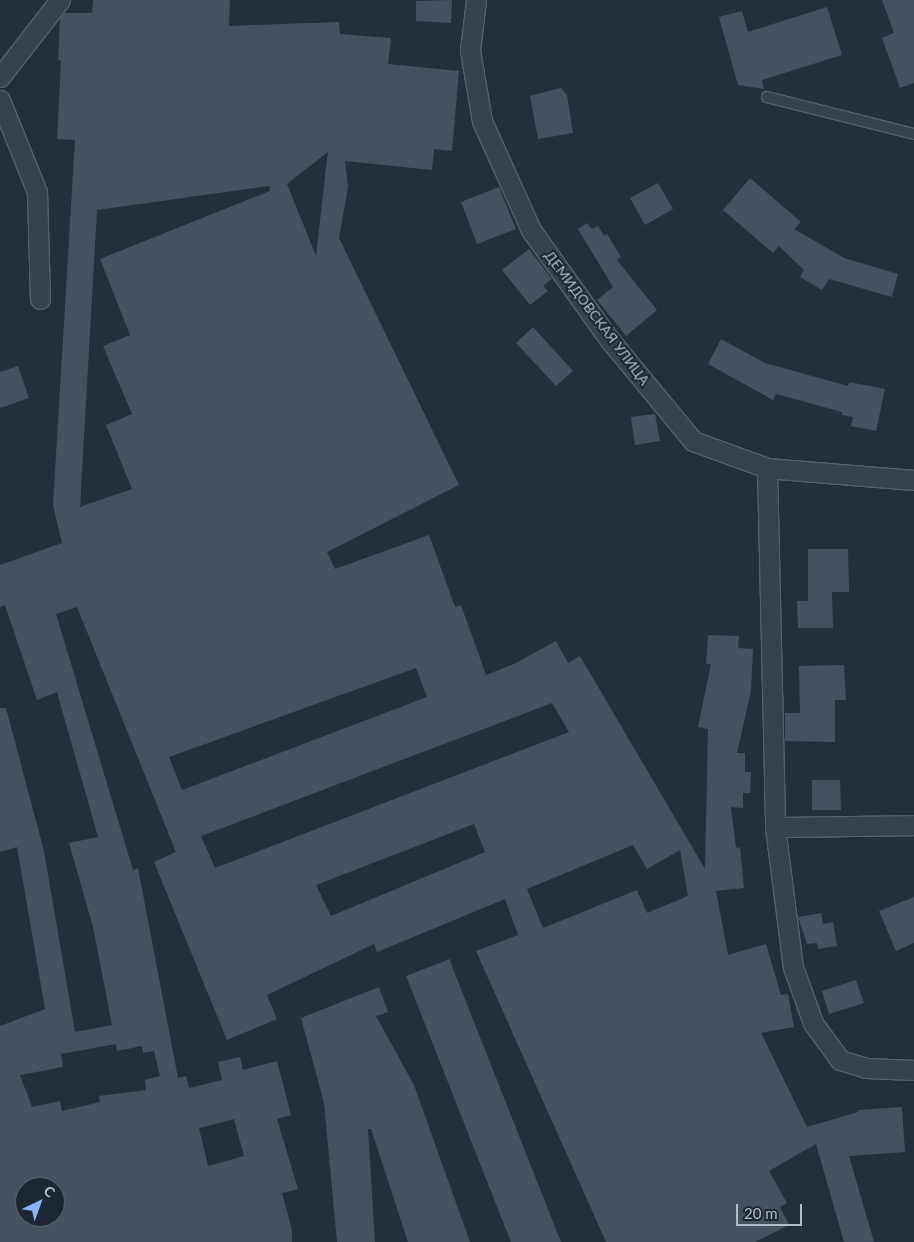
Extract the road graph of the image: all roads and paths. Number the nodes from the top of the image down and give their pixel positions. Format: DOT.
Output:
graph roads {
  1 [pos="60,0"];
  2 [pos="476,0"];
  3 [pos="0,77"];
  4 [pos="768,97"];
  5 [pos="0,100"];
  6 [pos="914,134"];
  7 [pos="40,299"];
  8 [pos="767,468"];
  9 [pos="914,480"];
  10 [pos="914,825"];
  11 [pos="775,827"];
  12 [pos="914,1070"];
  1 -- 3 [label="street"];
  2 -- 8 [label="street, ДЕМИДОВСКАЯ УЛИЦА"];
  4 -- 6 [label="lane"];
  5 -- 7 [label="street"];
  8 -- 9 [label="street, ДЕМИДОВСКАЯ УЛИЦА"];
  8 -- 11 [label="street"];
  10 -- 11 [label="street"];
  11 -- 12 [label="street"];
}
